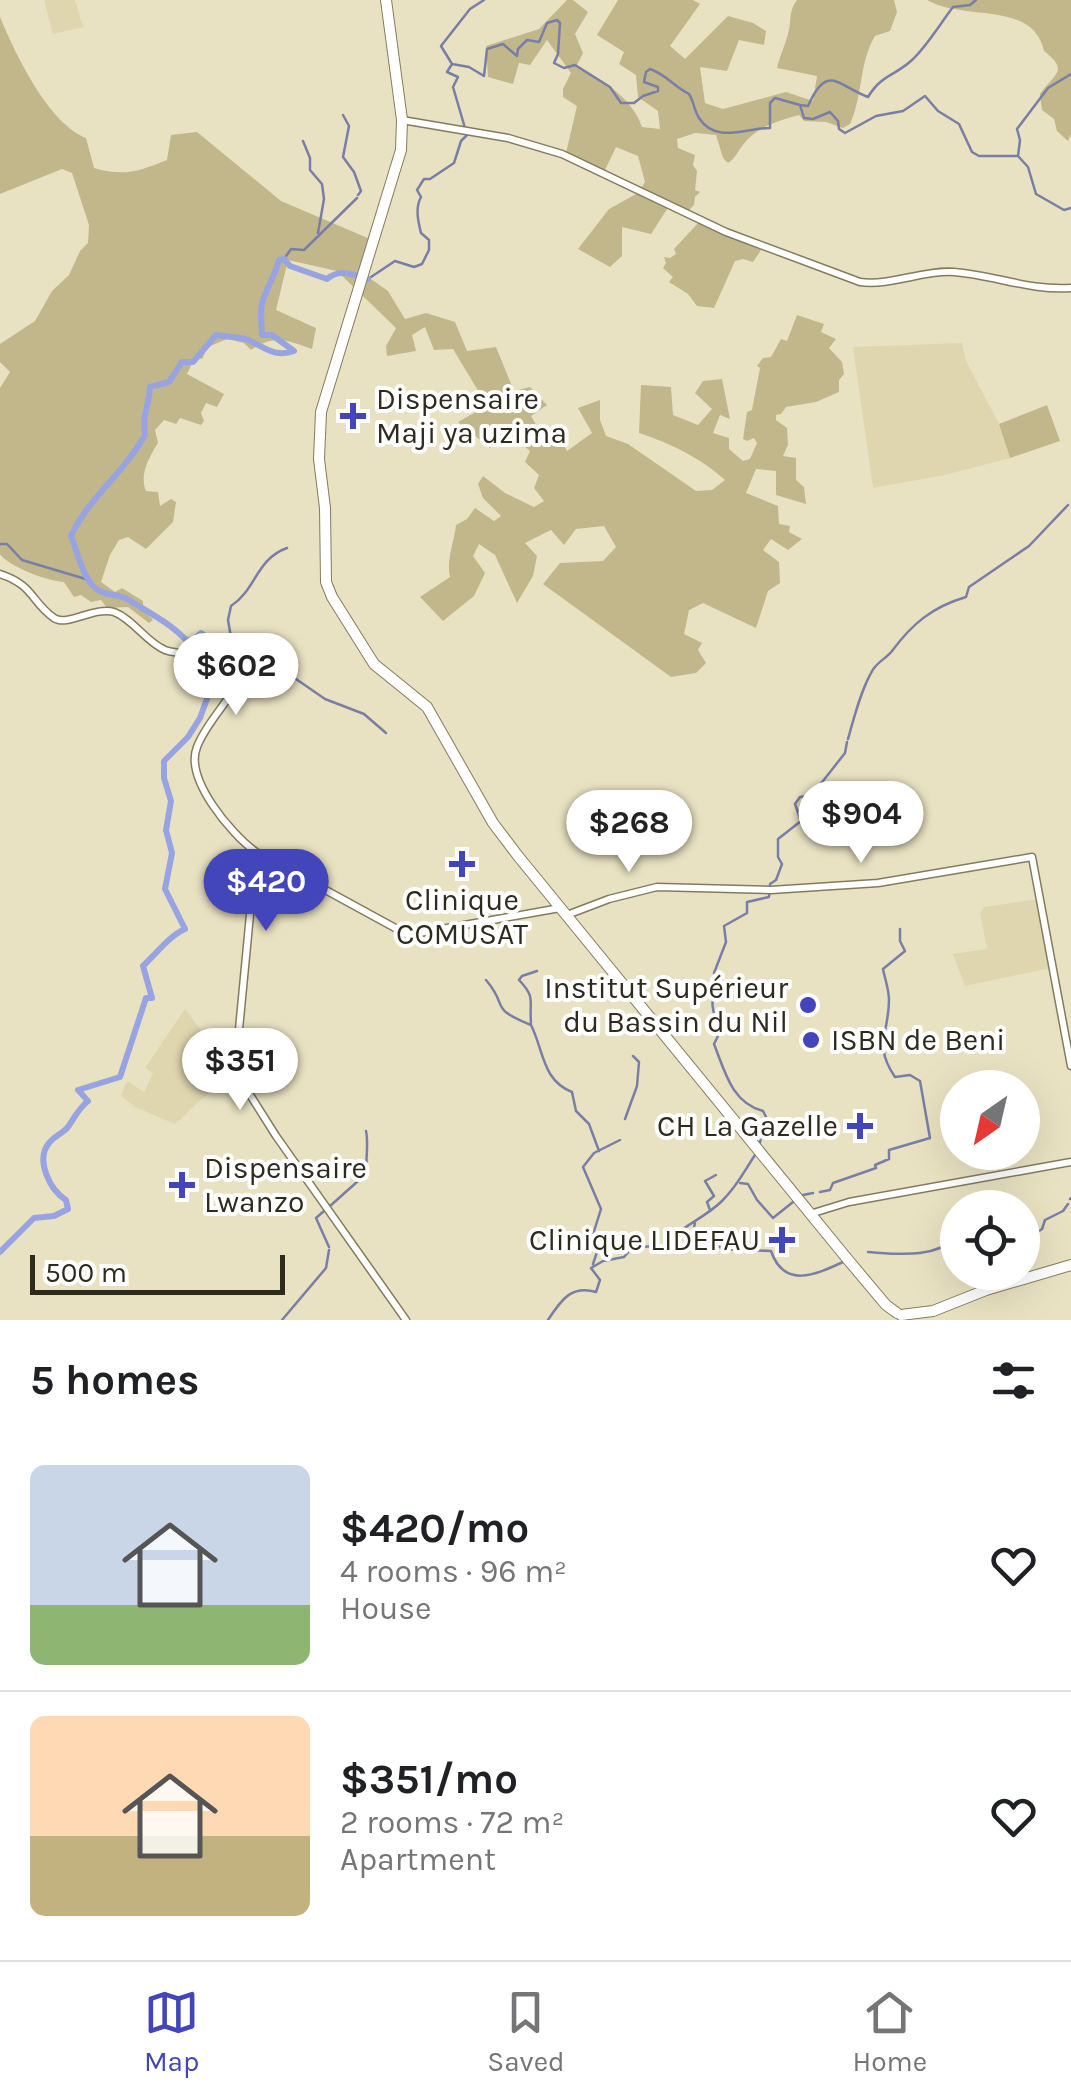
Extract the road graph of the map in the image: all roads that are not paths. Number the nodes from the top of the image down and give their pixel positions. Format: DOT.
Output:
graph roads {
  1 [pos="386,0"];
  2 [pos="402,120"];
  3 [pos="1071,288"];
  4 [pos="0,574"];
  5 [pos="256,852"];
  6 [pos="565,911"];
  7 [pos="1071,1066"];
  8 [pos="1071,1162"];
  9 [pos="810,1214"];
  10 [pos="1071,1265"];
  11 [pos="899,1316"];
  12 [pos="406,1320"];
  1 -- 2 [label="highway"];
  2 -- 3 [label="street"];
  2 -- 6 [label="highway"];
  4 -- 5 [label="street"];
  5 -- 6 [label="street"];
  5 -- 12 [label="street"];
  6 -- 7 [label="street"];
  6 -- 9 [label="highway"];
  8 -- 9 [label="street"];
  9 -- 11 [label="highway"];
  10 -- 11 [label="highway"];
}
